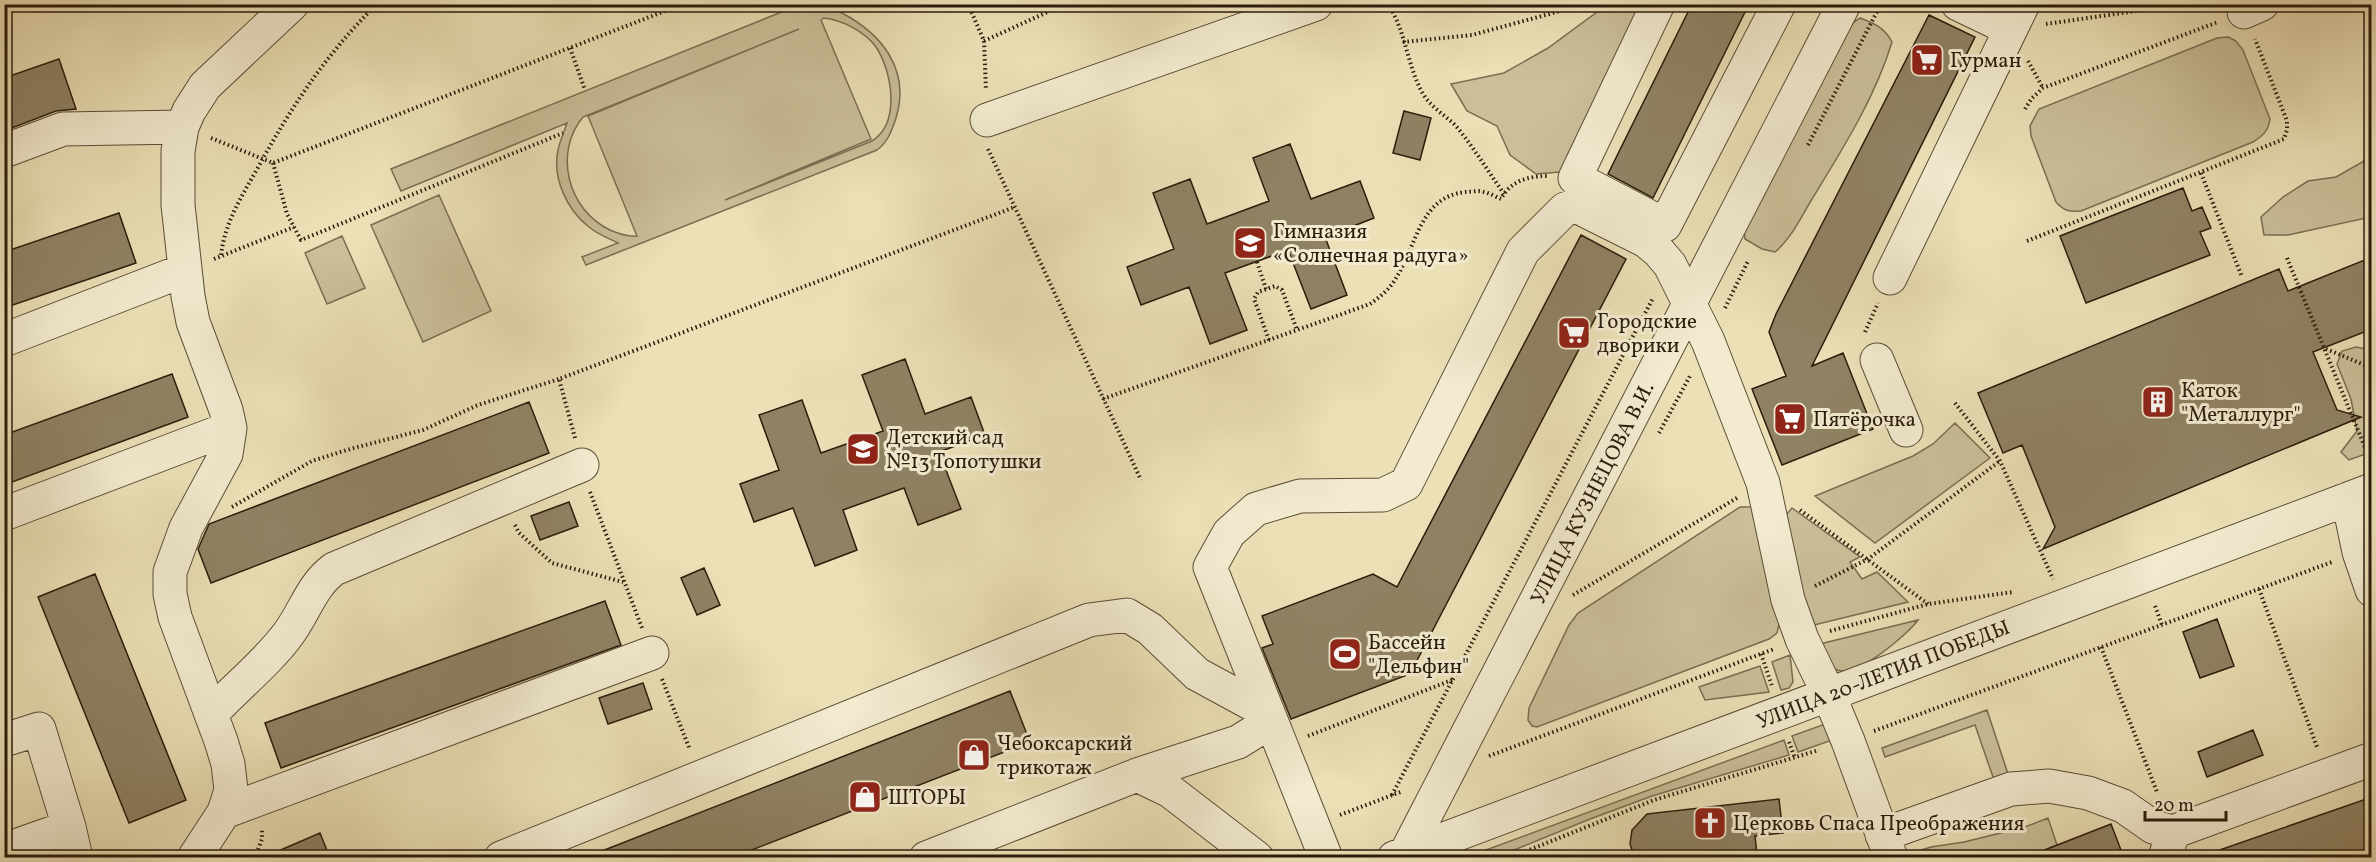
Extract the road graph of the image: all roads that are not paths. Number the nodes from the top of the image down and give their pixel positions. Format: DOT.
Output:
graph roads {
  1 [pos="292,4"];
  2 [pos="1316,4"];
  3 [pos="1658,4"];
  4 [pos="1779,4"];
  5 [pos="1844,4"];
  6 [pos="1958,4"];
  7 [pos="2017,17"];
  8 [pos="1728,103"];
  9 [pos="987,120"];
  10 [pos="182,127"];
  11 [pos="4,151"];
  12 [pos="1670,265"];
  13 [pos="184,270"];
  14 [pos="1890,278"];
  15 [pos="1690,304"];
  16 [pos="4,340"];
  17 [pos="1871,346"];
  18 [pos="230,428"];
  19 [pos="1906,430"];
  20 [pos="582,465"];
  21 [pos="2360,486"];
  22 [pos="4,514"];
  23 [pos="2372,591"];
  24 [pos="652,653"];
  25 [pos="1829,695"];
  26 [pos="1267,712"];
  27 [pos="212,713"];
  28 [pos="4,740"];
  29 [pos="2372,759"];
  30 [pos="1137,775"];
  31 [pos="224,812"];
  32 [pos="72,842"];
  33 [pos="2169,845"];
  34 [pos="1887,846"];
  35 [pos="4,850"];
  36 [pos="1400,855"];
  37 [pos="194,858"];
  38 [pos="501,858"];
  39 [pos="926,858"];
  40 [pos="1257,858"];
  41 [pos="1326,858"];
  1 -- 10 [label="street"];
  2 -- 9 [label="street"];
  3 -- 8 [label="street"];
  4 -- 8 [label="street"];
  5 -- 15 [label="street, УЛИЦА КУЗНЕЦОВА В.И."];
  6 -- 7 [label="street"];
  7 -- 14 [label="street"];
  8 -- 12 [label="street"];
  10 -- 11 [label="street"];
  10 -- 13 [label="street"];
  12 -- 15 [label="street"];
  12 -- 26 [label="street"];
  13 -- 16 [label="street"];
  13 -- 18 [label="street"];
  15 -- 25 [label="street"];
  15 -- 36 [label="street, УЛИЦА КУЗНЕЦОВА В.И."];
  17 -- 19 [label="street"];
  18 -- 22 [label="street"];
  18 -- 27 [label="street"];
  20 -- 27 [label="street"];
  21 -- 23 [label="street"];
  21 -- 25 [label="street, УЛИЦА 20-ЛЕТИЯ ПОБЕДЫ"];
  24 -- 31 [label="street"];
  25 -- 34 [label="street"];
  25 -- 36 [label="street, УЛИЦА 20-ЛЕТИЯ ПОБЕДЫ"];
  26 -- 30 [label="street"];
  26 -- 38 [label="street"];
  26 -- 41 [label="street"];
  27 -- 31 [label="street"];
  28 -- 32 [label="street"];
  29 -- 33 [label="street"];
  30 -- 39 [label="street"];
  30 -- 40 [label="street"];
  31 -- 37 [label="street"];
  32 -- 35 [label="street"];
  33 -- 34 [label="street"];
}
